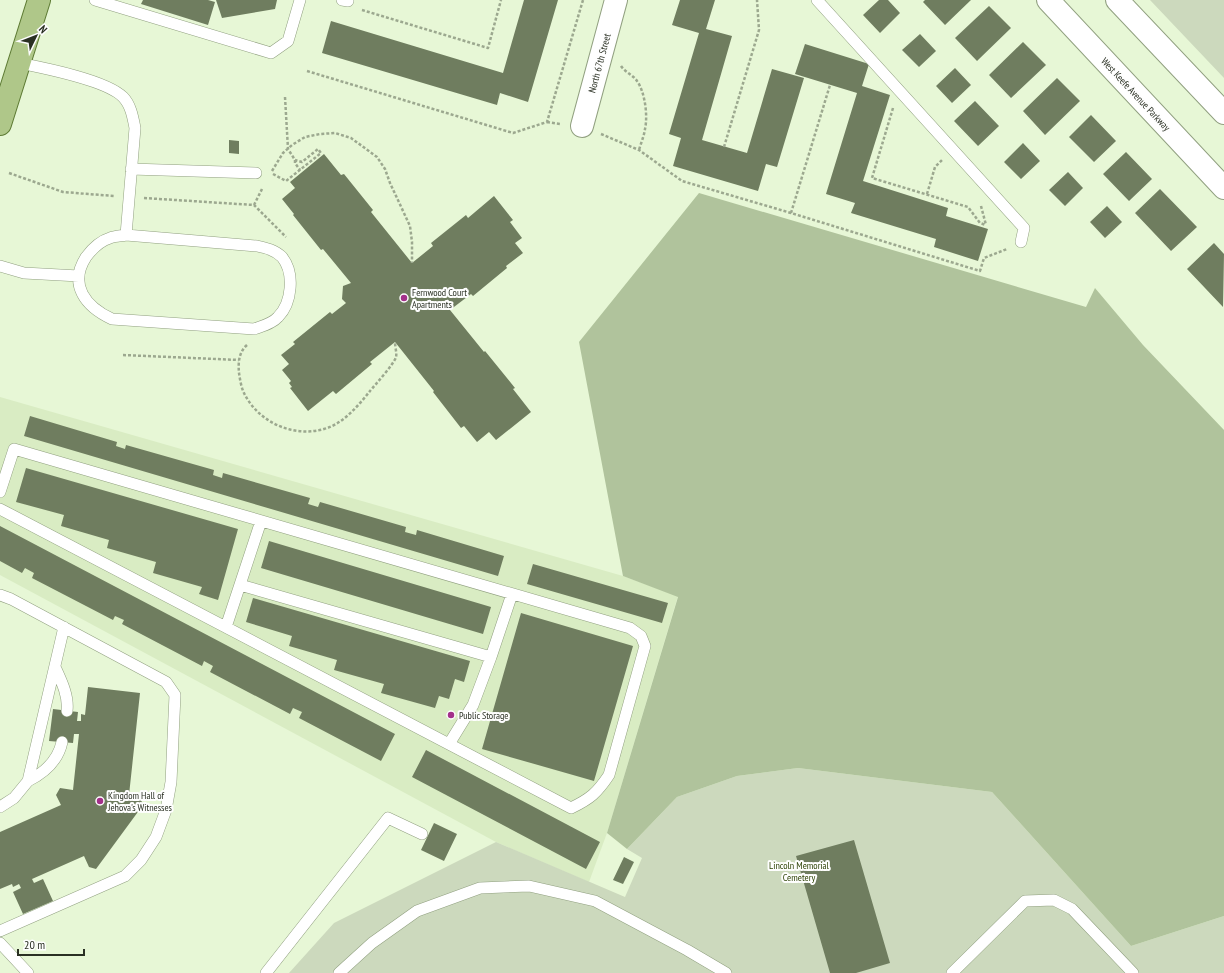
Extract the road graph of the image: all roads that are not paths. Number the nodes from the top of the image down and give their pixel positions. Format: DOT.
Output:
graph roads {
  1 [pos="39,0"];
  2 [pos="95,0"];
  3 [pos="300,0"];
  4 [pos="342,0"];
  5 [pos="348,0"];
  6 [pos="616,0"];
  7 [pos="817,0"];
  8 [pos="1048,0"];
  9 [pos="1117,0"];
  10 [pos="19,63"];
  11 [pos="1224,113"];
  12 [pos="0,124"];
  13 [pos="582,126"];
  14 [pos="131,169"];
  15 [pos="256,173"];
  16 [pos="1224,188"];
  17 [pos="126,235"];
  18 [pos="1021,242"];
  19 [pos="0,266"];
  20 [pos="79,276"];
  21 [pos="0,492"];
  22 [pos="0,509"];
  23 [pos="261,521"];
  24 [pos="240,585"];
  25 [pos="512,594"];
  26 [pos="0,595"];
  27 [pos="64,627"];
  28 [pos="226,627"];
  29 [pos="492,657"];
  30 [pos="55,667"];
  31 [pos="67,711"];
  32 [pos="62,742"];
  33 [pos="449,744"];
  34 [pos="28,781"];
  35 [pos="0,807"];
  36 [pos="422,834"];
  37 [pos="0,931"];
  38 [pos="0,943"];
  39 [pos="28,973"];
  40 [pos="266,973"];
  41 [pos="339,973"];
  42 [pos="726,973"];
  43 [pos="952,973"];
  44 [pos="1134,973"];
  1 -- 10 [label="main road"];
  2 -- 3 [label="lane"];
  4 -- 5 [label="lane"];
  6 -- 13 [label="street, North 67th Street"];
  7 -- 18 [label="lane"];
  8 -- 16 [label="street, West Keefe Avenue Parkway"];
  9 -- 11 [label="street"];
  10 -- 12 [label="main road"];
  10 -- 14 [label="lane"];
  14 -- 15 [label="lane"];
  14 -- 17 [label="lane"];
  17 -- 20 [label="lane"];
  17 -- 20 [label="lane"];
  19 -- 20 [label="lane"];
  21 -- 23 [label="lane"];
  22 -- 28 [label="lane"];
  23 -- 24 [label="lane"];
  23 -- 25 [label="lane"];
  24 -- 28 [label="lane"];
  24 -- 29 [label="lane"];
  25 -- 29 [label="lane"];
  25 -- 33 [label="lane"];
  26 -- 27 [label="lane"];
  27 -- 30 [label="lane"];
  27 -- 37 [label="lane"];
  28 -- 33 [label="lane"];
  29 -- 33 [label="lane"];
  30 -- 31 [label="lane"];
  30 -- 34 [label="lane"];
  32 -- 34 [label="lane"];
  34 -- 35 [label="lane"];
  36 -- 40 [label="lane"];
  38 -- 39 [label="lane"];
  41 -- 42 [label="lane"];
  43 -- 44 [label="lane"];
}
